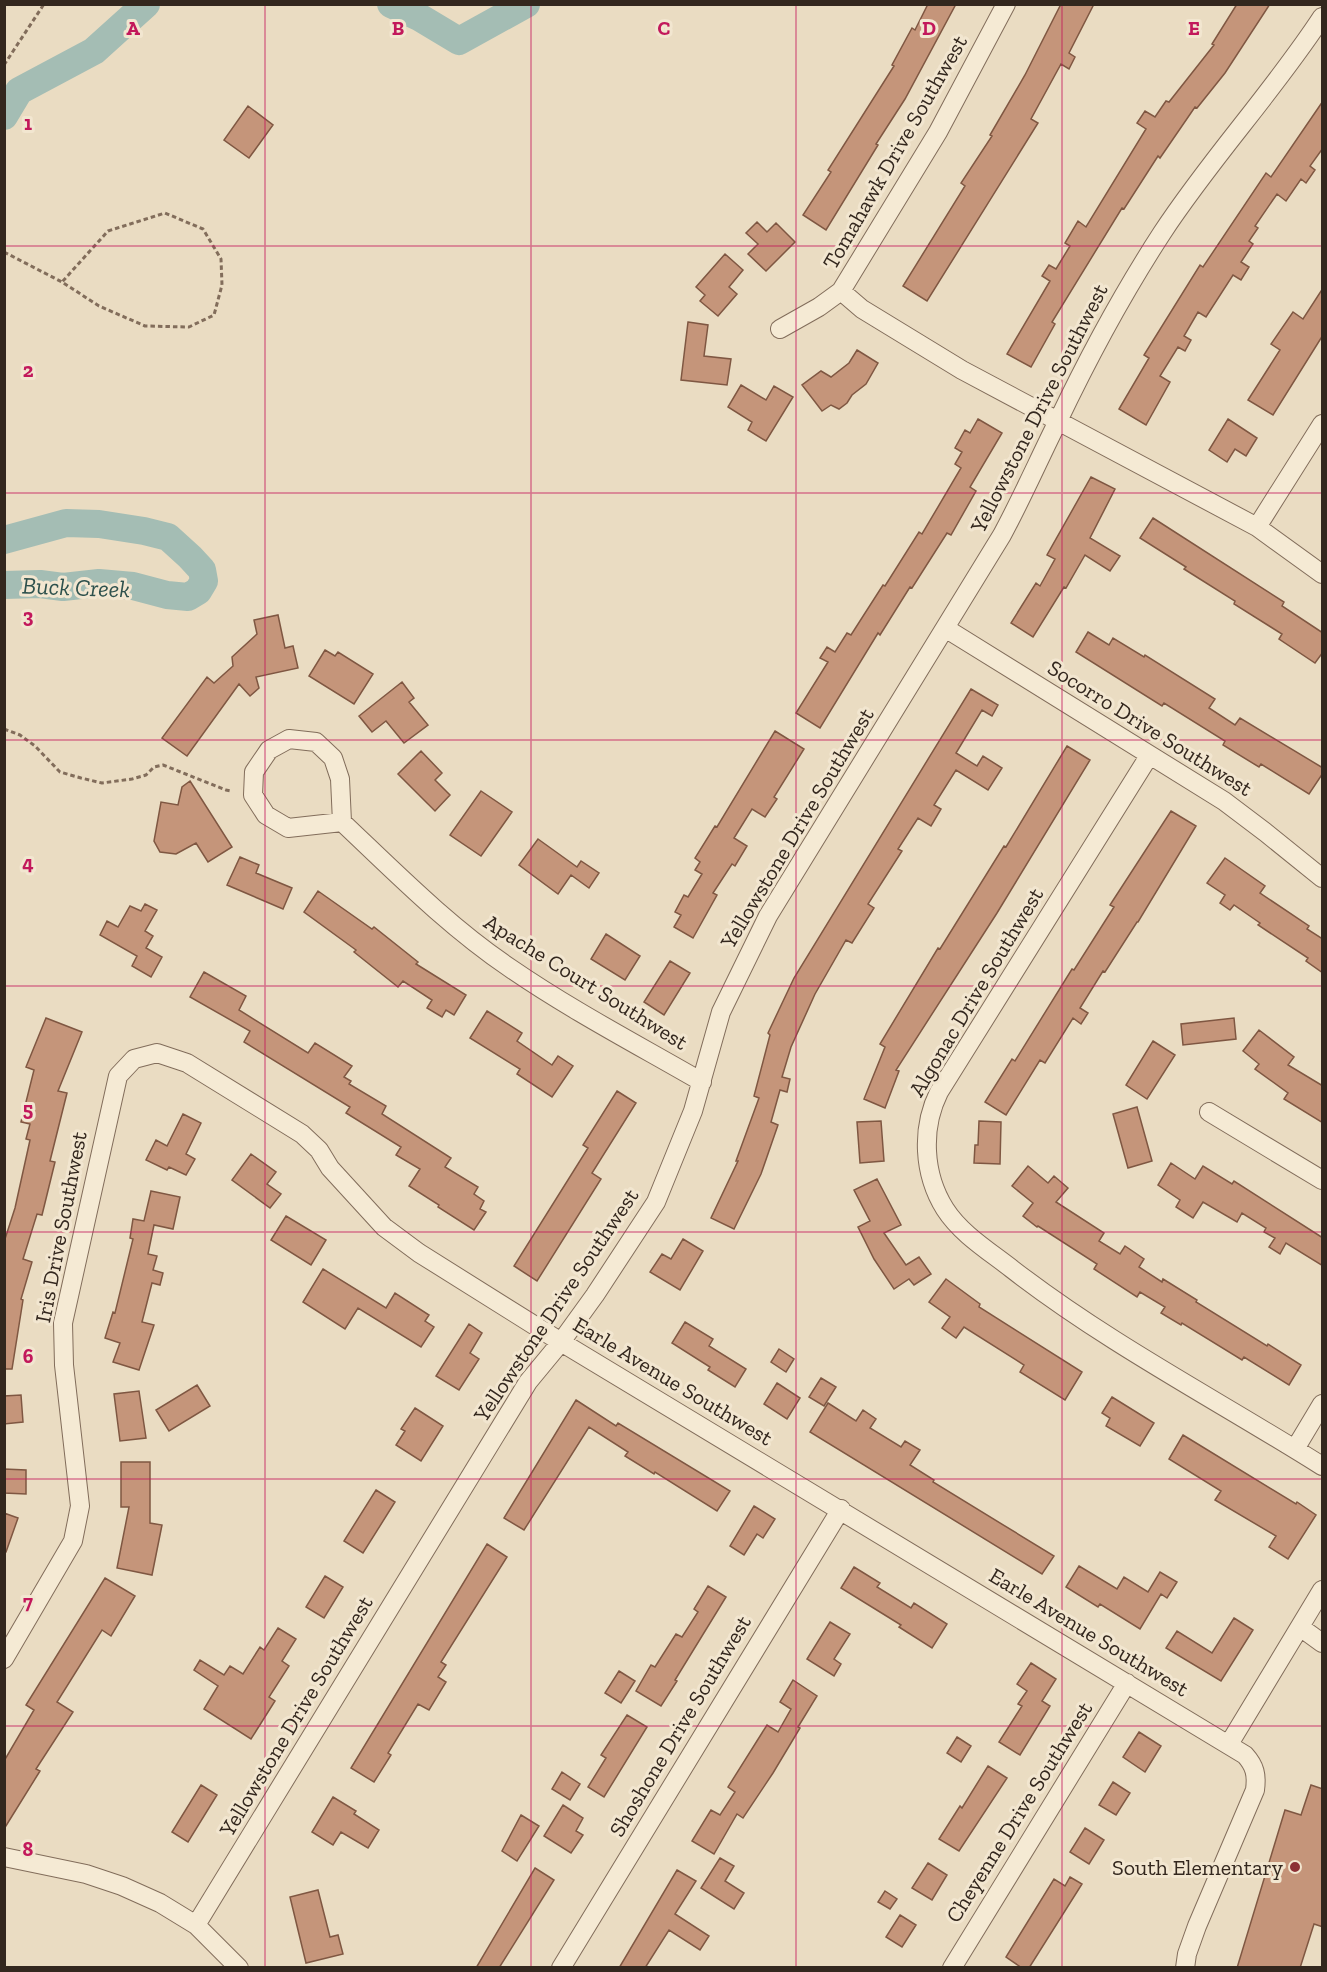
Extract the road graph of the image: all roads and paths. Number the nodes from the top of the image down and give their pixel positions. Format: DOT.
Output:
graph roads {
  1 [pos="44,4"];
  2 [pos="1006,4"];
  3 [pos="1323,17"];
  4 [pos="4,65"];
  5 [pos="4,252"];
  6 [pos="62,282"];
  7 [pos="841,291"];
  8 [pos="780,328"];
  9 [pos="1058,421"];
  10 [pos="1323,424"];
  11 [pos="1257,527"];
  12 [pos="1323,574"];
  13 [pos="945,628"];
  14 [pos="4,729"];
  15 [pos="1149,756"];
  16 [pos="231,791"];
  17 [pos="342,822"];
  18 [pos="1323,878"];
  19 [pos="702,1082"];
  20 [pos="109,1109"];
  21 [pos="1209,1112"];
  22 [pos="1323,1180"];
  23 [pos="561,1342"];
  24 [pos="1323,1404"];
  25 [pos="1295,1449"];
  26 [pos="1323,1466"];
  27 [pos="841,1509"];
  28 [pos="1323,1590"];
  29 [pos="1300,1627"];
  30 [pos="1323,1643"];
  31 [pos="4,1659"];
  32 [pos="1127,1683"];
  33 [pos="1229,1744"];
  34 [pos="4,1857"];
  35 [pos="196,1925"];
  36 [pos="239,1968"];
  37 [pos="561,1968"];
  38 [pos="952,1968"];
  39 [pos="1185,1968"];
  1 -- 4 [label="path"];
  2 -- 7 [label="street, Tomahawk Drive Southwest"];
  3 -- 9 [label="street, Yellowstone Drive Southwest"];
  5 -- 6 [label="path"];
  6 -- 6 [label="path"];
  7 -- 8 [label="street, Tomahawk Drive Southwest"];
  7 -- 9 [label="street"];
  9 -- 11 [label="street"];
  9 -- 13 [label="street, Yellowstone Drive Southwest"];
  10 -- 11 [label="street"];
  11 -- 12 [label="street"];
  13 -- 15 [label="street, Socorro Drive Southwest"];
  13 -- 19 [label="street, Yellowstone Drive Southwest"];
  14 -- 16 [label="path"];
  15 -- 18 [label="street, Socorro Drive Southwest"];
  15 -- 25 [label="street, Algonac Drive Southwest"];
  17 -- 17 [label="street"];
  17 -- 19 [label="street, Apache Court Southwest"];
  19 -- 23 [label="street, Yellowstone Drive Southwest"];
  20 -- 23 [label="street, Earle Avenue Southwest"];
  20 -- 31 [label="street, Iris Drive Southwest"];
  21 -- 22 [label="street"];
  23 -- 27 [label="street, Earle Avenue Southwest"];
  23 -- 35 [label="street, Yellowstone Drive Southwest"];
  24 -- 25 [label="street"];
  25 -- 26 [label="street"];
  27 -- 32 [label="street, Earle Avenue Southwest"];
  27 -- 37 [label="street, Shoshone Drive Southwest"];
  28 -- 29 [label="street"];
  29 -- 30 [label="street"];
  29 -- 33 [label="street"];
  32 -- 33 [label="street, Earle Avenue Southwest"];
  32 -- 38 [label="street, Cheyenne Drive Southwest"];
  33 -- 39 [label="street, Earle Avenue Southwest"];
  34 -- 35 [label="street"];
  35 -- 36 [label="street"];
}
